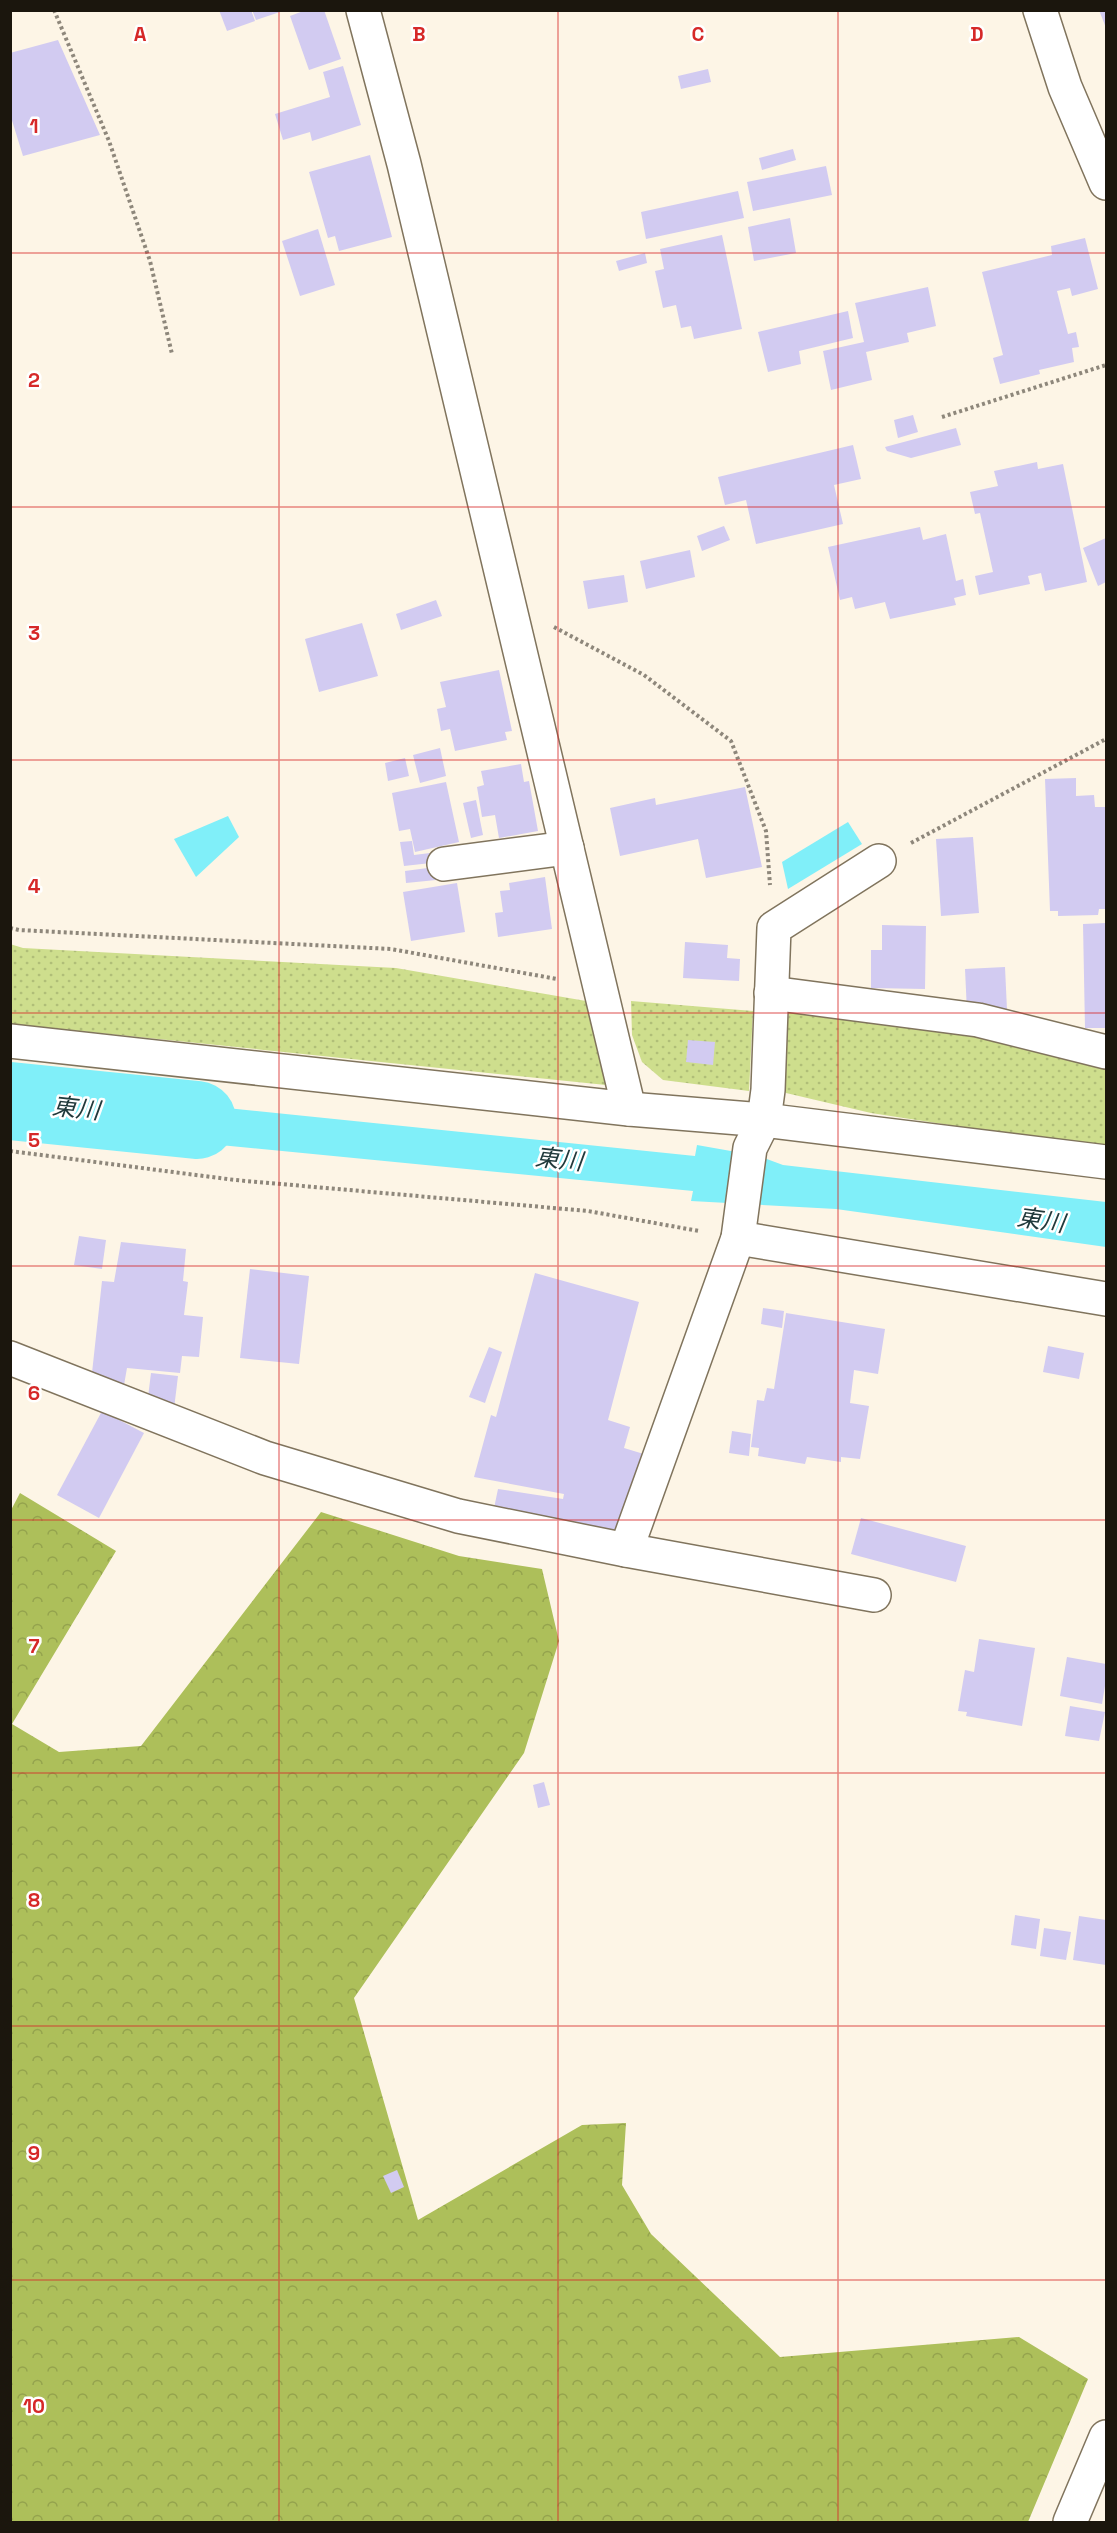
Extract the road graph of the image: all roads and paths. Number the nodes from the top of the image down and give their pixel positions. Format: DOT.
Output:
graph roads {
  1 [pos="54,10"];
  2 [pos="363,10"];
  3 [pos="1040,10"];
  4 [pos="1107,183"];
  5 [pos="172,354"];
  6 [pos="1107,365"];
  7 [pos="942,417"];
  8 [pos="508,603"];
  9 [pos="1107,739"];
  10 [pos="567,848"];
  11 [pos="879,861"];
  12 [pos="444,864"];
  13 [pos="774,927"];
  14 [pos="10,928"];
  15 [pos="600,986"];
  16 [pos="771,993"];
  17 [pos="10,1041"];
  18 [pos="1107,1052"];
  19 [pos="628,1109"];
  20 [pos="757,1134"];
  21 [pos="10,1151"];
  22 [pos="1107,1162"];
  23 [pos="740,1223"];
  24 [pos="1107,1299"];
  25 [pos="10,1358"];
  26 [pos="626,1550"];
  27 [pos="874,1595"];
  28 [pos="1107,2437"];
  29 [pos="1070,2523"];
  1 -- 5 [label="path"];
  2 -- 8 [label="street"];
  3 -- 4 [label="street"];
  6 -- 7 [label="path"];
  8 -- 10 [label="street"];
  8 -- 13 [label="path"];
  9 -- 11 [label="path"];
  10 -- 12 [label="street"];
  10 -- 15 [label="street"];
  11 -- 13 [label="street"];
  13 -- 16 [label="street"];
  14 -- 15 [label="path"];
  15 -- 19 [label="street"];
  16 -- 18 [label="street"];
  16 -- 20 [label="street"];
  17 -- 19 [label="street"];
  19 -- 20 [label="street"];
  20 -- 22 [label="street"];
  20 -- 23 [label="street"];
  21 -- 23 [label="path"];
  23 -- 24 [label="street"];
  23 -- 26 [label="street"];
  25 -- 26 [label="street"];
  26 -- 27 [label="street"];
  28 -- 29 [label="street"];
}
